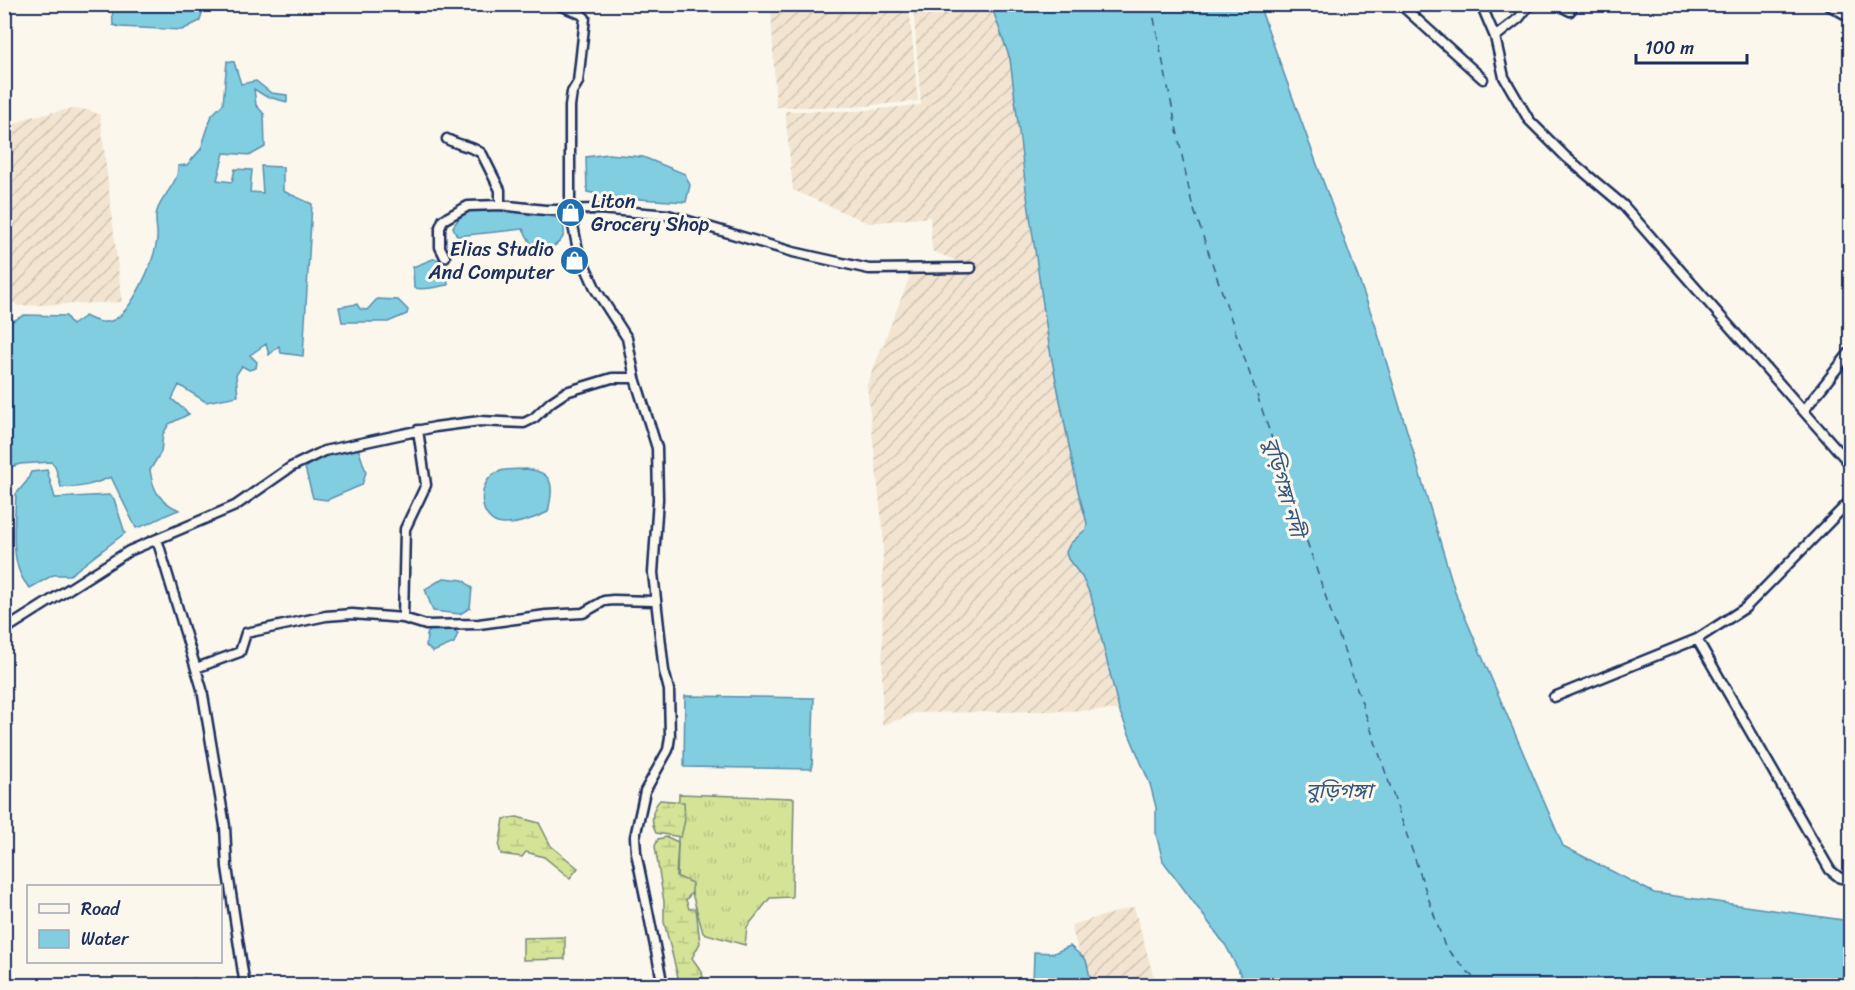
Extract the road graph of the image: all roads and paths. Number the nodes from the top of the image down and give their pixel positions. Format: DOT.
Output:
graph roads {
  1 [pos="557,4"];
  2 [pos="1400,4"];
  3 [pos="1481,4"];
  4 [pos="1530,4"];
  5 [pos="1556,4"];
  6 [pos="1575,4"];
  7 [pos="1827,4"];
  8 [pos="1851,17"];
  9 [pos="1495,37"];
  10 [pos="1483,79"];
  11 [pos="447,139"];
  12 [pos="500,205"];
  13 [pos="570,211"];
  14 [pos="445,257"];
  15 [pos="971,268"];
  16 [pos="1851,352"];
  17 [pos="635,378"];
  18 [pos="1805,409"];
  19 [pos="418,430"];
  20 [pos="1851,464"];
  21 [pos="1851,501"];
  22 [pos="157,539"];
  23 [pos="654,601"];
  24 [pos="403,618"];
  25 [pos="4,630"];
  26 [pos="1697,639"];
  27 [pos="196,668"];
  28 [pos="1554,698"];
  29 [pos="1851,878"];
  30 [pos="245,986"];
  31 [pos="663,986"];
  1 -- 13 [label="street"];
  2 -- 10 [label="street"];
  3 -- 9 [label="street"];
  4 -- 9 [label="street"];
  5 -- 6 [label="street"];
  7 -- 8 [label="street"];
  9 -- 18 [label="street"];
  11 -- 12 [label="street"];
  12 -- 13 [label="street"];
  12 -- 14 [label="street"];
  13 -- 15 [label="street"];
  13 -- 17 [label="street"];
  16 -- 18 [label="street"];
  17 -- 19 [label="street"];
  17 -- 23 [label="street"];
  18 -- 20 [label="street"];
  19 -- 22 [label="street"];
  19 -- 24 [label="street"];
  21 -- 26 [label="street"];
  22 -- 25 [label="street"];
  22 -- 27 [label="street"];
  23 -- 24 [label="street"];
  23 -- 31 [label="street"];
  24 -- 27 [label="street"];
  26 -- 28 [label="street"];
  26 -- 29 [label="street"];
  27 -- 30 [label="street"];
}
